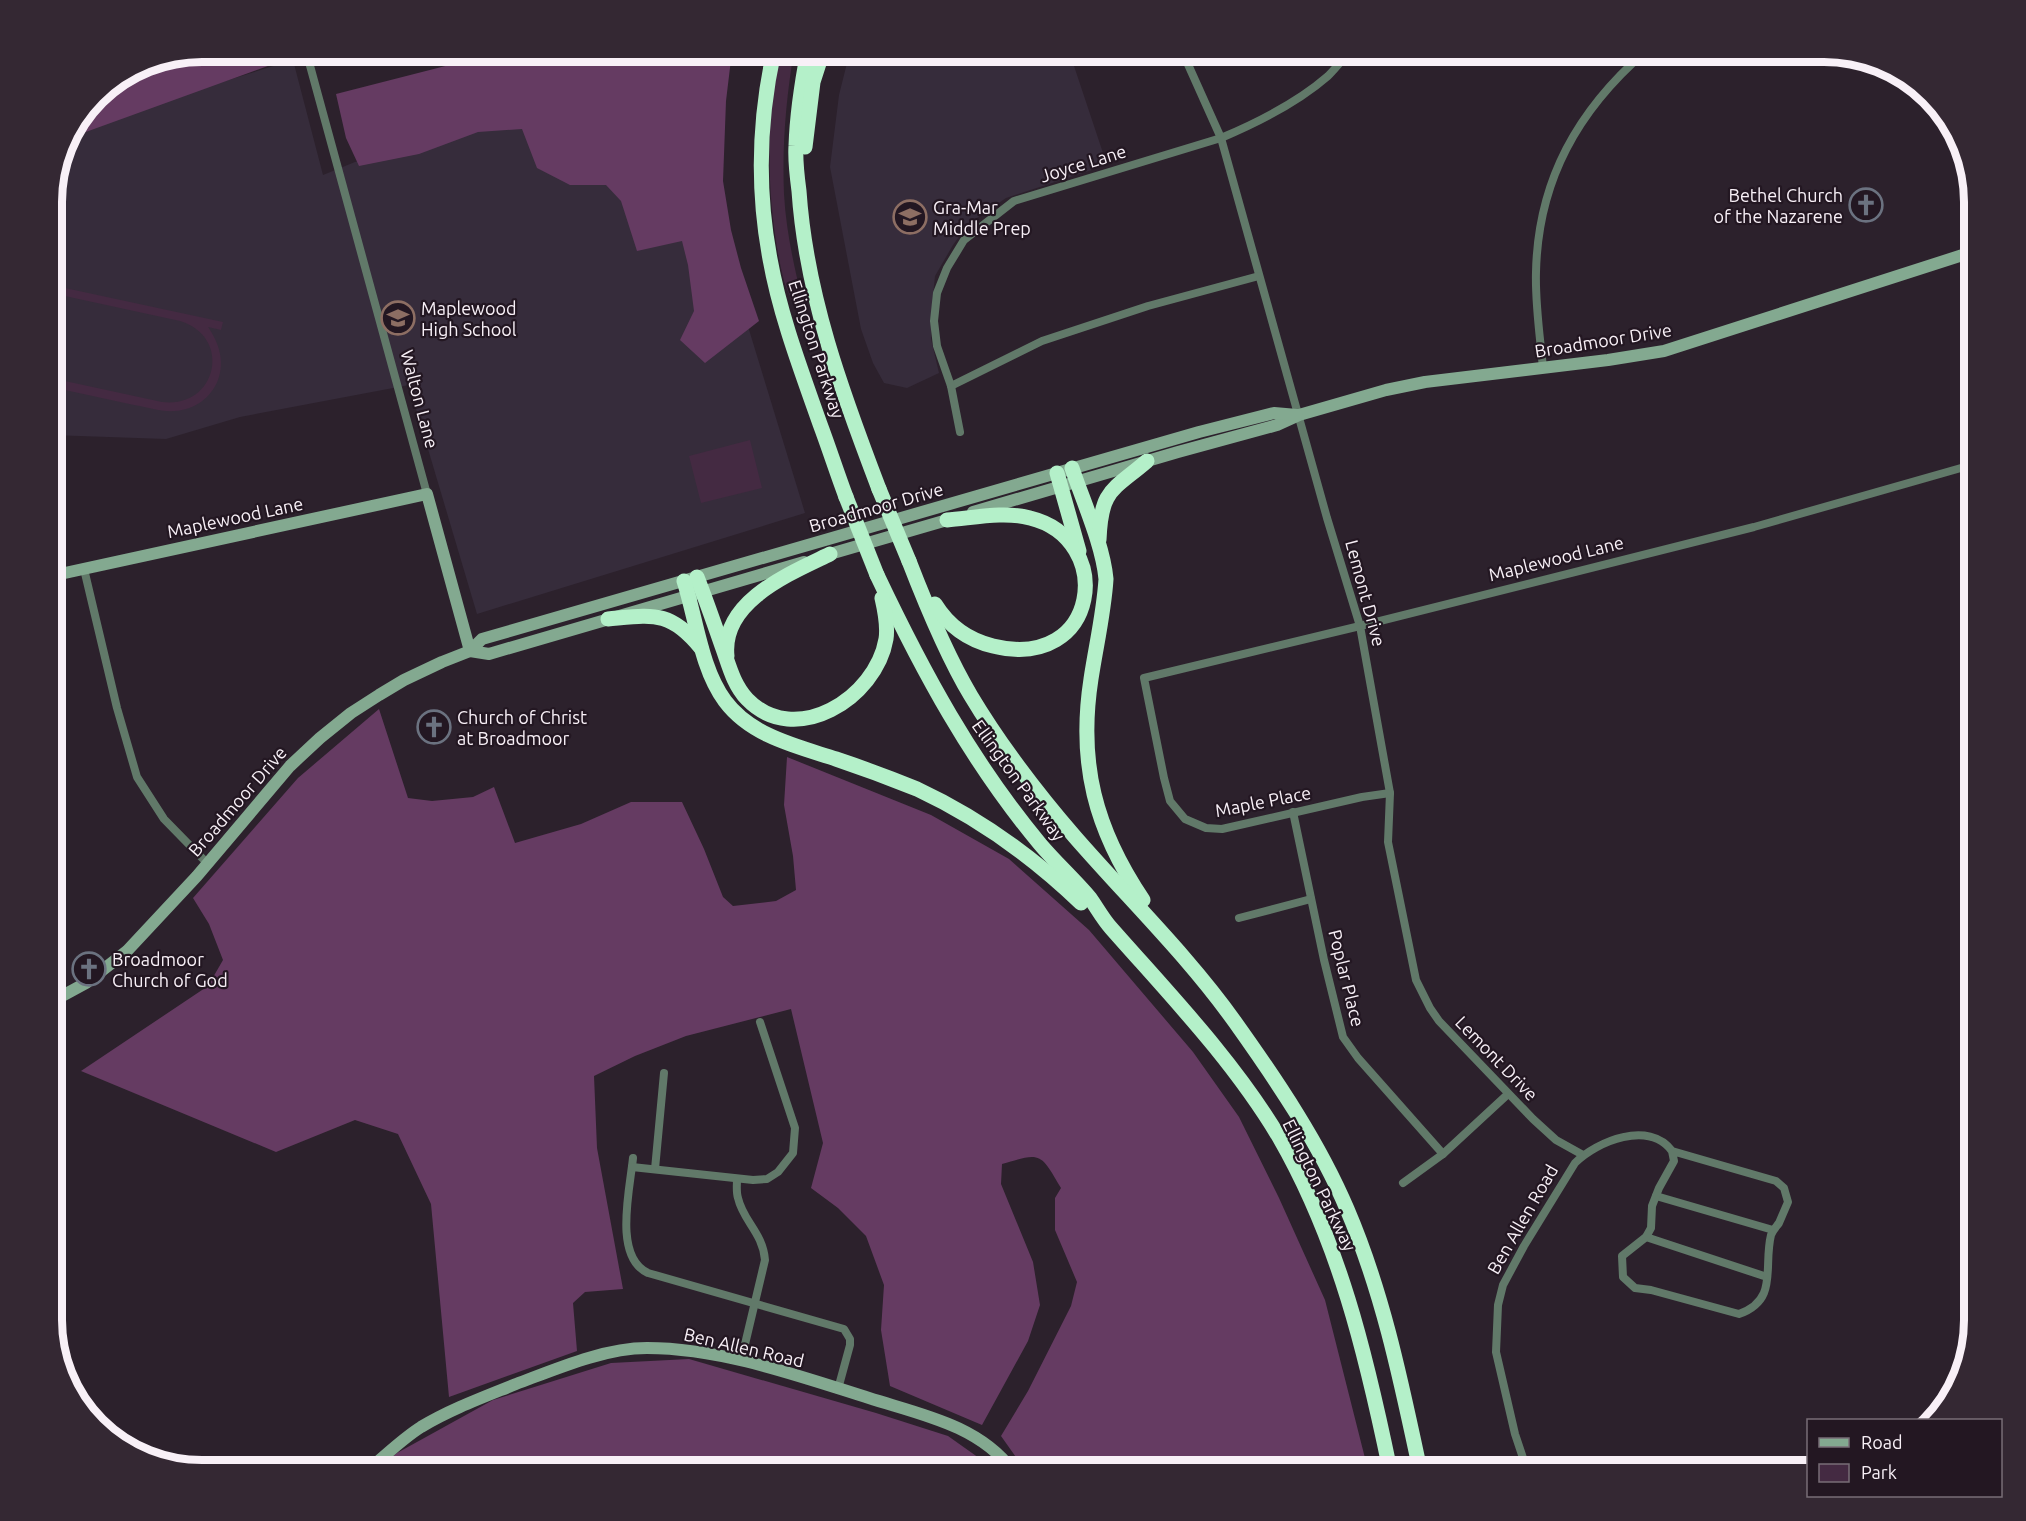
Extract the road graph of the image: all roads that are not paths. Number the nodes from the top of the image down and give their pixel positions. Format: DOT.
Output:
graph roads {
  1 [pos="1187,61"];
  2 [pos="1341,61"];
  3 [pos="1634,61"];
  4 [pos="309,62"];
  5 [pos="772,62"];
  6 [pos="806,62"];
  7 [pos="820,62"];
  8 [pos="1221,138"];
  9 [pos="802,231"];
  10 [pos="1964,255"];
  11 [pos="1258,276"];
  12 [pos="1543,368"];
  13 [pos="951,387"];
  14 [pos="1299,415"];
  15 [pos="960,432"];
  16 [pos="1147,461"];
  17 [pos="1964,467"];
  18 [pos="1067,477"];
  19 [pos="427,494"];
  20 [pos="947,520"];
  21 [pos="1099,546"];
  22 [pos="830,554"];
  23 [pos="909,561"];
  24 [pos="84,569"];
  25 [pos="1083,569"];
  26 [pos="62,574"];
  27 [pos="877,575"];
  28 [pos="693,586"];
  29 [pos="608,619"];
  30 [pos="1360,626"];
  31 [pos="470,651"];
  32 [pos="703,651"];
  33 [pos="727,662"];
  34 [pos="1144,678"];
  35 [pos="1390,793"];
  36 [pos="1293,812"];
  37 [pos="207,863"];
  38 [pos="1311,899"];
  39 [pos="1239,918"];
  40 [pos="1109,925"];
  41 [pos="1173,945"];
  42 [pos="62,996"];
  43 [pos="760,1022"];
  44 [pos="664,1073"];
  45 [pos="1508,1094"];
  46 [pos="1671,1151"];
  47 [pos="1443,1154"];
  48 [pos="1584,1155"];
  49 [pos="655,1169"];
  50 [pos="737,1179"];
  51 [pos="1403,1183"];
  52 [pos="1656,1196"];
  53 [pos="1773,1230"];
  54 [pos="1646,1237"];
  55 [pos="1767,1277"];
  56 [pos="755,1304"];
  57 [pos="741,1361"];
  58 [pos="838,1389"];
  59 [pos="380,1460"];
  60 [pos="1005,1460"];
  61 [pos="1388,1460"];
  62 [pos="1418,1460"];
  63 [pos="1524,1460"];
  1 -- 8 [label="street, Lemont Drive"];
  2 -- 8 [label="street, Joyce Lane"];
  3 -- 12 [label="street"];
  4 -- 19 [label="street, Walton Lane"];
  5 -- 27 [label="highway, Ellington Parkway, bridge"];
  6 -- 9 [label="highway, Ellington Parkway"];
  7 -- 9 [label="highway"];
  8 -- 11 [label="street, Lemont Drive"];
  8 -- 13 [label="street, Joyce Lane"];
  9 -- 23 [label="highway, Ellington Parkway, bridge"];
  10 -- 12 [label="main road, Broadmoor Drive"];
  11 -- 13 [label="street"];
  11 -- 14 [label="street, Lemont Drive"];
  12 -- 14 [label="main road, Broadmoor Drive"];
  13 -- 15 [label="street, Joyce Lane"];
  14 -- 16 [label="main road, Broadmoor Drive"];
  14 -- 18 [label="main road, Broadmoor Drive"];
  14 -- 30 [label="street, Lemont Drive"];
  16 -- 18 [label="main road, Broadmoor Drive"];
  16 -- 21 [label="highway"];
  17 -- 30 [label="street, Maplewood Lane"];
  18 -- 20 [label="main road, Broadmoor Drive"];
  18 -- 21 [label="highway"];
  18 -- 25 [label="highway"];
  18 -- 28 [label="main road, Broadmoor Drive"];
  19 -- 24 [label="main road, Maplewood Lane"];
  19 -- 31 [label="main road, Walton Lane"];
  20 -- 22 [label="main road, Broadmoor Drive"];
  20 -- 25 [label="highway"];
  21 -- 41 [label="highway"];
  22 -- 28 [label="main road, Broadmoor Drive"];
  22 -- 33 [label="highway"];
  23 -- 25 [label="highway"];
  23 -- 41 [label="highway, Ellington Parkway"];
  24 -- 26 [label="main road, Maplewood Lane"];
  24 -- 37 [label="street"];
  27 -- 33 [label="highway"];
  27 -- 40 [label="highway, Ellington Parkway"];
  28 -- 29 [label="main road, Broadmoor Drive"];
  28 -- 31 [label="main road, Broadmoor Drive"];
  28 -- 32 [label="highway"];
  28 -- 33 [label="highway"];
  29 -- 31 [label="main road, Broadmoor Drive"];
  29 -- 32 [label="highway"];
  30 -- 34 [label="street, Maplewood Lane"];
  30 -- 35 [label="street, Lemont Drive"];
  31 -- 37 [label="main road, Broadmoor Drive"];
  32 -- 40 [label="highway"];
  34 -- 36 [label="street, Maple Place"];
  35 -- 36 [label="street, Maple Place"];
  35 -- 45 [label="street, Lemont Drive"];
  36 -- 38 [label="street, Poplar Place"];
  37 -- 42 [label="main road, Broadmoor Drive"];
  38 -- 39 [label="street"];
  38 -- 47 [label="street, Poplar Place"];
  40 -- 61 [label="highway, Ellington Parkway"];
  41 -- 62 [label="highway, Ellington Parkway"];
  43 -- 50 [label="street"];
  44 -- 49 [label="street"];
  45 -- 47 [label="street"];
  45 -- 48 [label="street, Lemont Drive"];
  46 -- 48 [label="street, Ben Allen Road"];
  46 -- 52 [label="street"];
  46 -- 53 [label="street, Ben Allen Road"];
  47 -- 51 [label="street"];
  48 -- 63 [label="street, Ben Allen Road"];
  49 -- 50 [label="street"];
  49 -- 56 [label="street"];
  50 -- 56 [label="street"];
  52 -- 53 [label="street"];
  52 -- 54 [label="street"];
  53 -- 55 [label="street"];
  54 -- 55 [label="street"];
  54 -- 55 [label="street"];
  56 -- 57 [label="street"];
  56 -- 58 [label="street"];
  57 -- 58 [label="main road, Ben Allen Road"];
  57 -- 59 [label="main road, Ben Allen Road"];
  58 -- 60 [label="main road, Ben Allen Road"];
}
